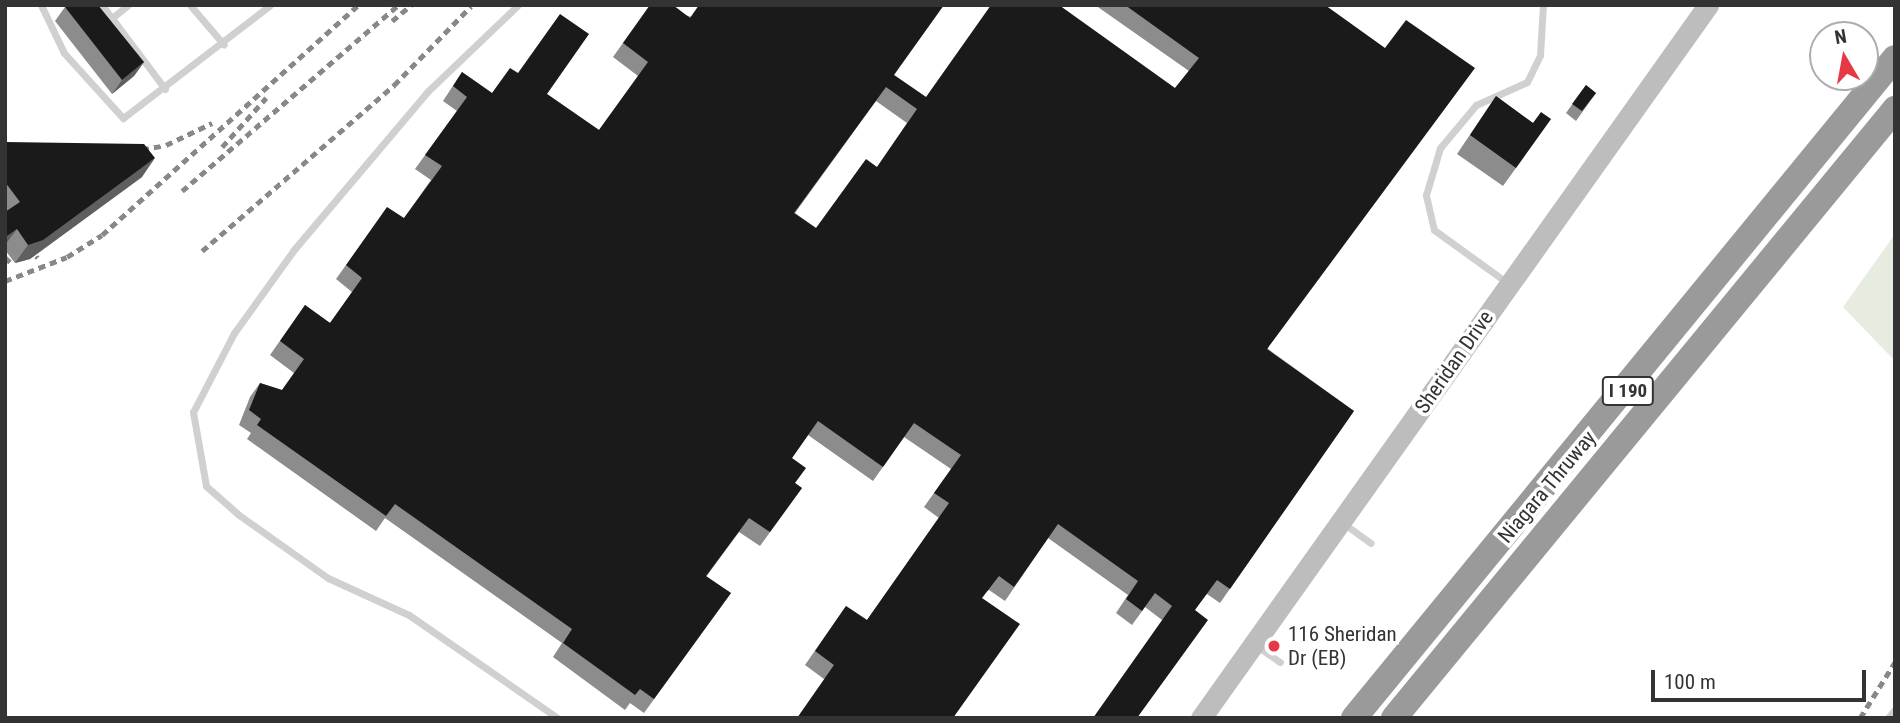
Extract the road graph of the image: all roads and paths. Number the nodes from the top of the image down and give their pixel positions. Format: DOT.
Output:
graph roads {
  1 [pos="41,5"];
  2 [pos="102,5"];
  3 [pos="128,5"];
  4 [pos="190,5"];
  5 [pos="270,5"];
  6 [pos="518,5"];
  7 [pos="1543,5"];
  8 [pos="1708,5"];
  9 [pos="112,18"];
  10 [pos="224,45"];
  11 [pos="1895,58"];
  12 [pos="165,89"];
  13 [pos="1892,113"];
  14 [pos="1509,284"];
  15 [pos="1340,522"];
  16 [pos="1371,543"];
  17 [pos="1254,643"];
  18 [pos="1280,662"];
  19 [pos="1895,709"];
  20 [pos="558,718"];
  21 [pos="1201,718"];
  22 [pos="1354,718"];
  23 [pos="1394,718"];
  24 [pos="1888,718"];
  1 -- 12 [label="lane"];
  2 -- 9 [label="lane"];
  3 -- 9 [label="lane"];
  4 -- 10 [label="lane"];
  5 -- 10 [label="lane"];
  6 -- 20 [label="lane"];
  7 -- 14 [label="lane"];
  8 -- 14 [label="main road, Sheridan Drive"];
  9 -- 12 [label="lane"];
  10 -- 12 [label="lane"];
  11 -- 22 [label="highway, Niagara Thruway / I 190"];
  13 -- 23 [label="highway, Niagara Thruway / I 190"];
  14 -- 15 [label="main road, Sheridan Drive"];
  15 -- 16 [label="lane"];
  15 -- 17 [label="main road, Sheridan Drive"];
  17 -- 18 [label="lane"];
  17 -- 21 [label="main road, Sheridan Drive"];
  19 -- 24 [label="lane"];
}
